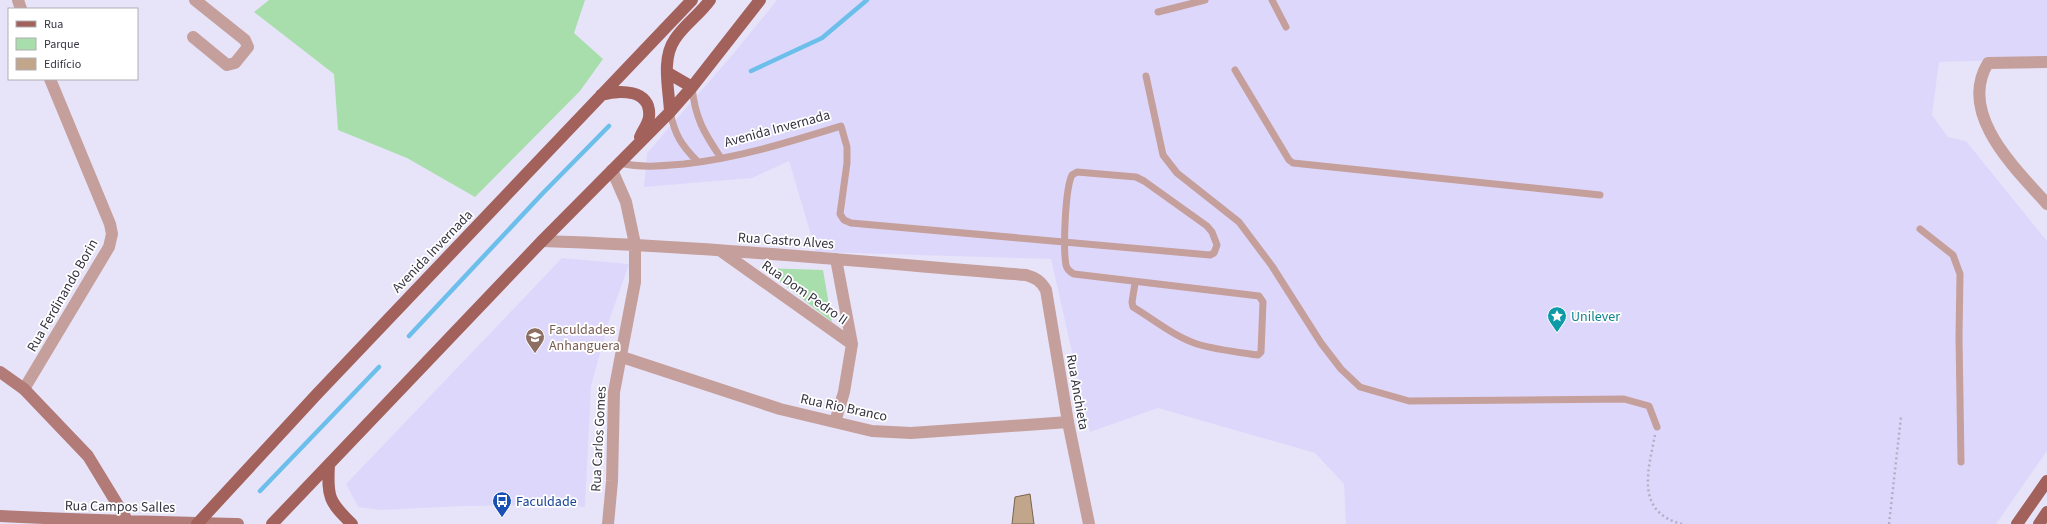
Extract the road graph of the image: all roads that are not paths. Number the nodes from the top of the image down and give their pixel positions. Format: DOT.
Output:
graph roads {
  1 [pos="195,0"];
  2 [pos="692,0"];
  3 [pos="710,0"];
  4 [pos="760,0"];
  5 [pos="1205,0"];
  6 [pos="1272,0"];
  7 [pos="1158,12"];
  8 [pos="1286,27"];
  9 [pos="193,37"];
  10 [pos="2047,62"];
  11 [pos="1234,70"];
  12 [pos="668,73"];
  13 [pos="1146,76"];
  14 [pos="50,80"];
  15 [pos="692,87"];
  16 [pos="600,95"];
  17 [pos="670,112"];
  18 [pos="635,147"];
  19 [pos="721,158"];
  20 [pos="698,162"];
  21 [pos="616,166"];
  22 [pos="1600,195"];
  23 [pos="2047,204"];
  24 [pos="1920,229"];
  25 [pos="542,241"];
  26 [pos="1065,241"];
  27 [pos="635,244"];
  28 [pos="720,250"];
  29 [pos="836,259"];
  30 [pos="1026,275"];
  31 [pos="1135,283"];
  32 [pos="852,344"];
  33 [pos="622,357"];
  34 [pos="0,372"];
  35 [pos="24,389"];
  36 [pos="835,422"];
  37 [pos="1068,422"];
  38 [pos="1657,427"];
  39 [pos="1961,462"];
  40 [pos="329,465"];
  41 [pos="2047,482"];
  42 [pos="2047,512"];
  43 [pos="0,516"];
  44 [pos="127,520"];
  45 [pos="96,522"];
  46 [pos="198,524"];
  47 [pos="238,524"];
  48 [pos="272,524"];
  49 [pos="352,524"];
  50 [pos="608,524"];
  51 [pos="1089,524"];
  52 [pos="2017,524"];
  53 [pos="2040,524"];
  1 -- 9 [label="street"];
  2 -- 16 [label="main road, Avenida Invernada"];
  3 -- 12 [label="main road"];
  4 -- 15 [label="main road"];
  5 -- 7 [label="lane"];
  6 -- 8 [label="lane"];
  10 -- 23 [label="street"];
  11 -- 22 [label="lane"];
  12 -- 15 [label="main road"];
  12 -- 17 [label="main road"];
  13 -- 38 [label="lane"];
  14 -- 35 [label="street, Rua Ferdinando Borin"];
  15 -- 17 [label="main road"];
  15 -- 19 [label="lane, Avenida Invernada"];
  16 -- 18 [label="main road"];
  16 -- 46 [label="main road, Avenida Invernada"];
  17 -- 18 [label="main road"];
  17 -- 20 [label="lane"];
  18 -- 21 [label="main road"];
  19 -- 20 [label="lane, Avenida Invernada"];
  19 -- 26 [label="lane, Avenida Invernada"];
  20 -- 21 [label="lane, Avenida Invernada"];
  21 -- 25 [label="main road"];
  21 -- 27 [label="street, Rua Carlos Gomes"];
  24 -- 39 [label="lane"];
  25 -- 27 [label="street, Rua Castro Alves"];
  25 -- 40 [label="main road"];
  26 -- 26 [label="lane"];
  26 -- 31 [label="lane"];
  27 -- 28 [label="street, Rua Castro Alves"];
  27 -- 33 [label="street, Rua Carlos Gomes"];
  28 -- 29 [label="street, Rua Castro Alves"];
  28 -- 32 [label="street, Rua Dom Pedro II"];
  29 -- 30 [label="street, Rua Castro Alves"];
  29 -- 32 [label="street, Rua Dom Pedro II"];
  30 -- 37 [label="street, Rua Anchieta"];
  31 -- 31 [label="lane"];
  32 -- 36 [label="street, Rua Dom Pedro II"];
  33 -- 36 [label="street, Rua Rio Branco"];
  33 -- 50 [label="street, Rua Carlos Gomes"];
  34 -- 35 [label="main road"];
  35 -- 44 [label="main road"];
  36 -- 37 [label="street, Rua Rio Branco"];
  37 -- 51 [label="street, Rua Anchieta"];
  40 -- 48 [label="main road"];
  40 -- 49 [label="main road"];
  41 -- 52 [label="main road"];
  42 -- 53 [label="main road"];
  43 -- 45 [label="main road, Rua Campos Salles"];
  44 -- 45 [label="main road, Rua Campos Salles"];
  44 -- 46 [label="main road, Rua Campos Salles"];
  46 -- 47 [label="main road, Rua Campos Salles"];
}
